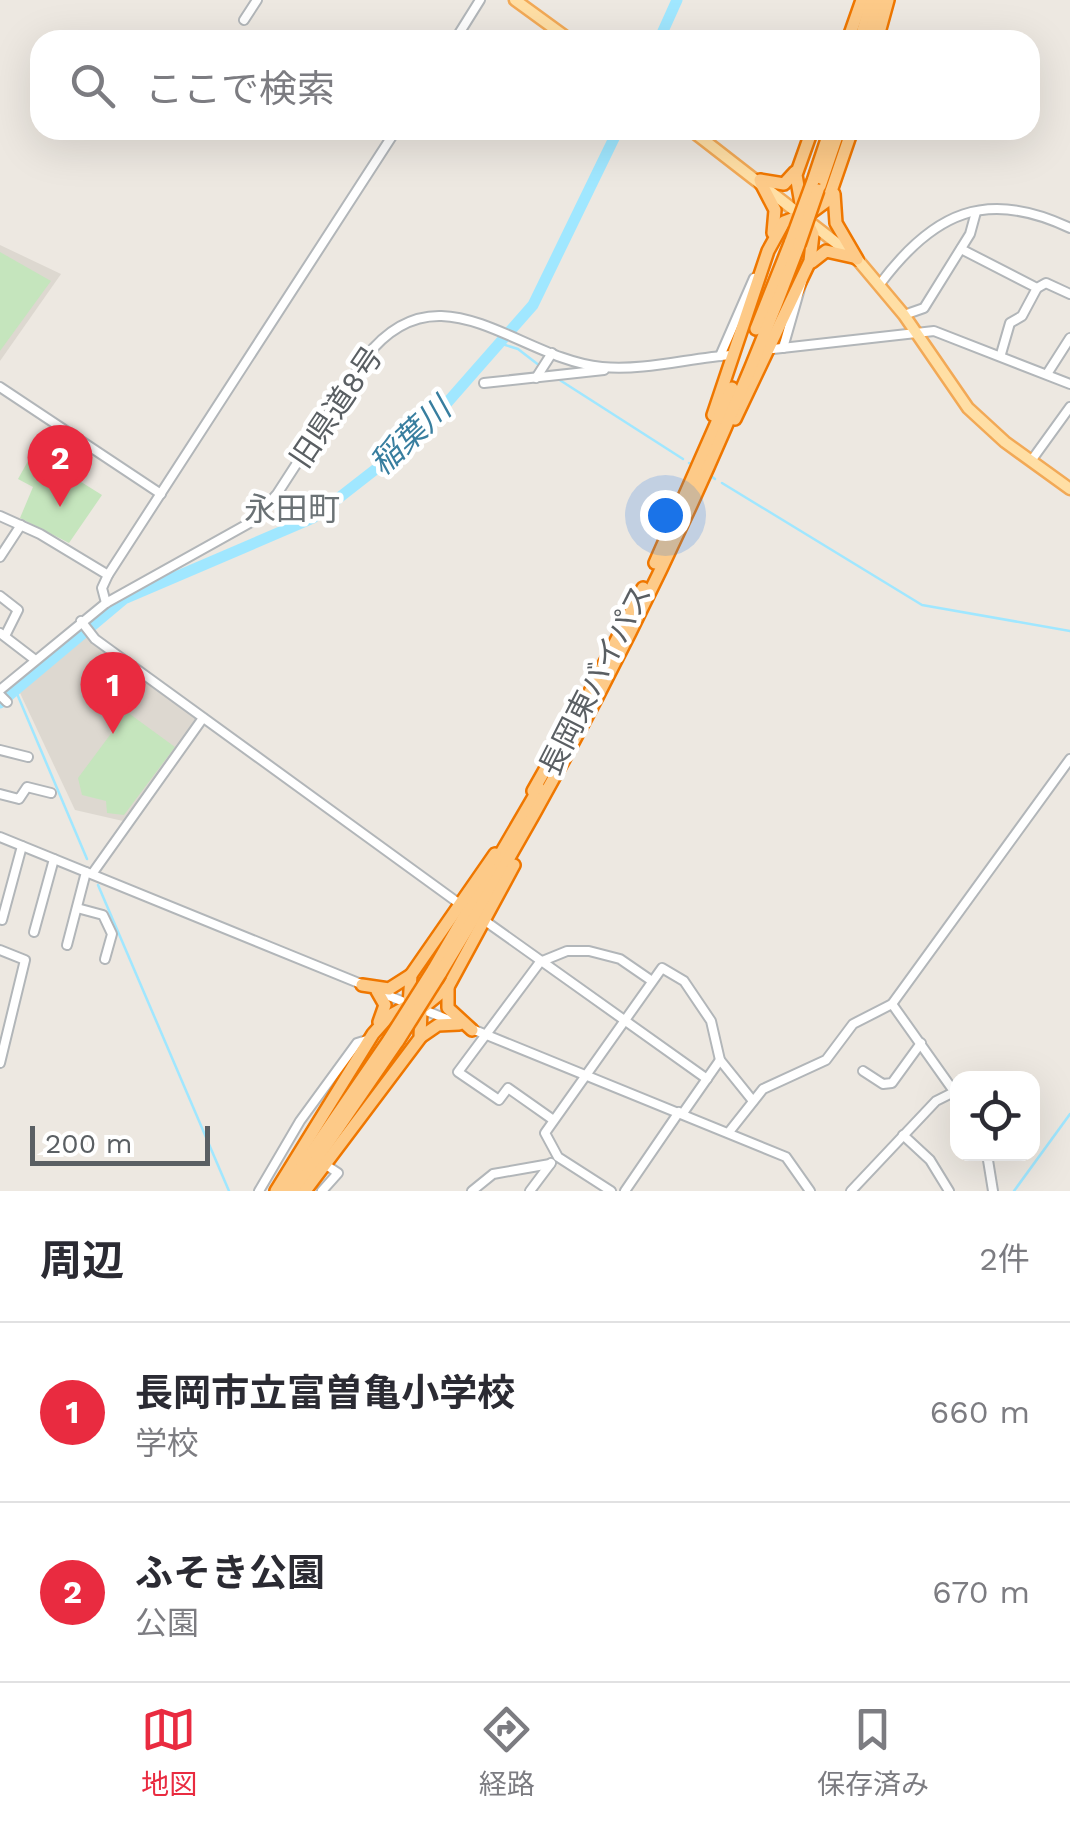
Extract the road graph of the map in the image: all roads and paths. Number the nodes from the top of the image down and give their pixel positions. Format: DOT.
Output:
graph roads {
  1 [pos="257,0"];
  2 [pos="480,0"];
  3 [pos="515,0"];
  4 [pos="862,0"];
  5 [pos="872,0"];
  6 [pos="880,0"];
  7 [pos="888,0"];
  8 [pos="244,20"];
  9 [pos="461,30"];
  10 [pos="556,30"];
  11 [pos="852,30"];
  12 [pos="863,30"];
  13 [pos="871,30"];
  14 [pos="880,30"];
  15 [pos="390,140"];
  16 [pos="704,140"];
  17 [pos="808,140"];
  18 [pos="827,140"];
  19 [pos="835,140"];
  20 [pos="849,140"];
  21 [pos="798,164"];
  22 [pos="759,181"];
  23 [pos="816,184"];
  24 [pos="835,186"];
  25 [pos="976,212"];
  26 [pos="804,216"];
  27 [pos="1070,228"];
  28 [pos="961,249"];
  29 [pos="768,253"];
  30 [pos="857,259"];
  31 [pos="805,274"];
  32 [pos="880,284"];
  33 [pos="1037,288"];
  34 [pos="1070,294"];
  35 [pos="904,315"];
  36 [pos="916,333"];
  37 [pos="1070,338"];
  38 [pos="783,348"];
  39 [pos="773,349"];
  40 [pos="552,353"];
  41 [pos="1002,354"];
  42 [pos="732,355"];
  43 [pos="720,356"];
  44 [pos="628,368"];
  45 [pos="1047,374"];
  46 [pos="536,378"];
  47 [pos="484,383"];
  48 [pos="1070,384"];
  49 [pos="0,387"];
  50 [pos="1070,406"];
  51 [pos="1058,422"];
  52 [pos="1070,430"];
  53 [pos="1031,461"];
  54 [pos="701,475"];
  55 [pos="1070,489"];
  56 [pos="161,494"];
  57 [pos="0,516"];
  58 [pos="21,525"];
  59 [pos="0,557"];
  60 [pos="108,576"];
  61 [pos="0,596"];
  62 [pos="106,603"];
  63 [pos="81,621"];
  64 [pos="2,634"];
  65 [pos="34,659"];
  66 [pos="2,696"];
  67 [pos="589,696"];
  68 [pos="203,718"];
  69 [pos="586,718"];
  70 [pos="0,750"];
  71 [pos="28,757"];
  72 [pos="1070,760"];
  73 [pos="51,793"];
  74 [pos="0,794"];
  75 [pos="0,837"];
  76 [pos="22,846"];
  77 [pos="54,858"];
  78 [pos="89,873"];
  79 [pos="457,902"];
  80 [pos="77,908"];
  81 [pos="2,920"];
  82 [pos="488,923"];
  83 [pos="34,932"];
  84 [pos="67,944"];
  85 [pos="0,950"];
  86 [pos="105,960"];
  87 [pos="540,962"];
  88 [pos="437,972"];
  89 [pos="410,976"];
  90 [pos="652,981"];
  91 [pos="362,985"];
  92 [pos="448,988"];
  93 [pos="376,991"];
  94 [pos="892,1004"];
  95 [pos="415,1007"];
  96 [pos="623,1022"];
  97 [pos="459,1024"];
  98 [pos="472,1030"];
  99 [pos="486,1035"];
  100 [pos="372,1037"];
  101 [pos="420,1038"];
  102 [pos="394,1040"];
  103 [pos="921,1043"];
  104 [pos="2,1046"];
  105 [pos="720,1060"];
  106 [pos="0,1062"];
  107 [pos="863,1070"];
  108 [pos="584,1075"];
  109 [pos="707,1079"];
  110 [pos="950,1085"];
  111 [pos="950,1096"];
  112 [pos="753,1101"];
  113 [pos="681,1113"];
  114 [pos="552,1119"];
  115 [pos="729,1132"];
  116 [pos="904,1134"];
  117 [pos="289,1138"];
  118 [pos="299,1146"];
  119 [pos="558,1157"];
  120 [pos="988,1161"];
  121 [pos="550,1164"];
  122 [pos="329,1167"];
  123 [pos="259,1191"];
  124 [pos="276,1191"];
  125 [pos="285,1191"];
  126 [pos="295,1191"];
  127 [pos="305,1191"];
  128 [pos="322,1191"];
  129 [pos="472,1191"];
  130 [pos="530,1191"];
  131 [pos="612,1191"];
  132 [pos="626,1191"];
  133 [pos="810,1191"];
  134 [pos="852,1191"];
  135 [pos="948,1191"];
  136 [pos="993,1191"];
  1 -- 8 [label="street"];
  2 -- 9 [label="street"];
  3 -- 10 [label="main road"];
  4 -- 11 [label="highway"];
  5 -- 12 [label="highway"];
  6 -- 13 [label="highway"];
  7 -- 14 [label="highway"];
  15 -- 56 [label="street"];
  16 -- 22 [label="main road"];
  17 -- 21 [label="highway"];
  18 -- 23 [label="highway, 長岡東バイパス"];
  19 -- 23 [label="highway, 長岡東バイパス"];
  20 -- 24 [label="highway"];
  21 -- 22 [label="highway"];
  21 -- 26 [label="highway"];
  22 -- 26 [label="main road"];
  22 -- 29 [label="highway"];
  23 -- 54 [label="highway, 長岡東バイパス, bridge"];
  24 -- 26 [label="highway"];
  24 -- 30 [label="highway"];
  25 -- 27 [label="street"];
  25 -- 28 [label="street"];
  25 -- 32 [label="street"];
  26 -- 29 [label="highway"];
  26 -- 30 [label="main road"];
  26 -- 31 [label="highway"];
  28 -- 33 [label="street"];
  28 -- 35 [label="street"];
  29 -- 43 [label="street"];
  29 -- 54 [label="highway"];
  30 -- 31 [label="highway"];
  30 -- 32 [label="main road"];
  31 -- 38 [label="street"];
  31 -- 54 [label="highway"];
  32 -- 35 [label="main road"];
  33 -- 34 [label="street"];
  33 -- 41 [label="street"];
  35 -- 36 [label="main road"];
  36 -- 38 [label="street"];
  36 -- 41 [label="street"];
  36 -- 53 [label="main road"];
  37 -- 45 [label="street"];
  38 -- 39 [label="street"];
  40 -- 44 [label="street"];
  40 -- 46 [label="street"];
  40 -- 62 [label="street, 旧県道8号"];
  41 -- 45 [label="street"];
  42 -- 43 [label="street"];
  43 -- 44 [label="street"];
  44 -- 46 [label="street"];
  45 -- 48 [label="street"];
  46 -- 47 [label="street"];
  49 -- 56 [label="street"];
  50 -- 51 [label="street"];
  51 -- 52 [label="street"];
  51 -- 53 [label="street"];
  53 -- 55 [label="main road"];
  54 -- 67 [label="highway, 長岡東バイパス"];
  54 -- 69 [label="highway, 長岡東バイパス"];
  56 -- 60 [label="street"];
  57 -- 58 [label="street"];
  58 -- 59 [label="street"];
  58 -- 60 [label="street"];
  60 -- 62 [label="street"];
  61 -- 64 [label="street"];
  62 -- 63 [label="street, 旧県道8号"];
  63 -- 65 [label="street, 旧県道8号"];
  63 -- 68 [label="street"];
  64 -- 65 [label="street"];
  65 -- 66 [label="street, 旧県道8号"];
  67 -- 88 [label="highway, 長岡東バイパス"];
  67 -- 89 [label="highway"];
  68 -- 78 [label="street"];
  68 -- 79 [label="street"];
  69 -- 88 [label="highway, 長岡東バイパス"];
  69 -- 92 [label="highway"];
  70 -- 71 [label="street"];
  72 -- 94 [label="street"];
  73 -- 74 [label="street"];
  75 -- 76 [label="street"];
  76 -- 77 [label="street"];
  76 -- 81 [label="street"];
  77 -- 78 [label="street"];
  77 -- 83 [label="street"];
  78 -- 80 [label="street"];
  78 -- 91 [label="street"];
  80 -- 84 [label="street"];
  80 -- 86 [label="street"];
  82 -- 87 [label="street"];
  85 -- 104 [label="street"];
  87 -- 90 [label="street"];
  87 -- 96 [label="street"];
  87 -- 99 [label="street"];
  88 -- 102 [label="highway, 長岡東バイパス, bridge"];
  89 -- 91 [label="highway"];
  89 -- 95 [label="highway"];
  90 -- 96 [label="street"];
  90 -- 105 [label="street"];
  91 -- 93 [label="street"];
  92 -- 95 [label="highway"];
  92 -- 98 [label="highway"];
  93 -- 95 [label="street"];
  93 -- 100 [label="highway"];
  94 -- 103 [label="street"];
  94 -- 112 [label="street"];
  95 -- 97 [label="street"];
  95 -- 100 [label="highway"];
  95 -- 101 [label="highway"];
  96 -- 108 [label="street"];
  96 -- 109 [label="street"];
  97 -- 98 [label="street"];
  97 -- 101 [label="highway"];
  98 -- 99 [label="street"];
  99 -- 108 [label="street"];
  99 -- 114 [label="street"];
  100 -- 117 [label="street"];
  100 -- 124 [label="highway"];
  101 -- 127 [label="highway"];
  102 -- 125 [label="highway, 長岡東バイパス"];
  102 -- 126 [label="highway, 長岡東バイパス"];
  103 -- 107 [label="street"];
  103 -- 110 [label="street"];
  104 -- 106 [label="street"];
  105 -- 109 [label="street"];
  105 -- 112 [label="street"];
  108 -- 113 [label="street"];
  108 -- 114 [label="street"];
  109 -- 113 [label="street"];
  111 -- 116 [label="street"];
  112 -- 115 [label="street"];
  113 -- 115 [label="street"];
  113 -- 132 [label="street"];
  114 -- 119 [label="street"];
  115 -- 133 [label="street"];
  116 -- 134 [label="street"];
  116 -- 135 [label="street"];
  117 -- 118 [label="street"];
  117 -- 123 [label="street"];
  119 -- 121 [label="street"];
  119 -- 131 [label="street"];
  120 -- 136 [label="street"];
  121 -- 129 [label="street"];
  121 -- 130 [label="street"];
  122 -- 128 [label="street"];
}
